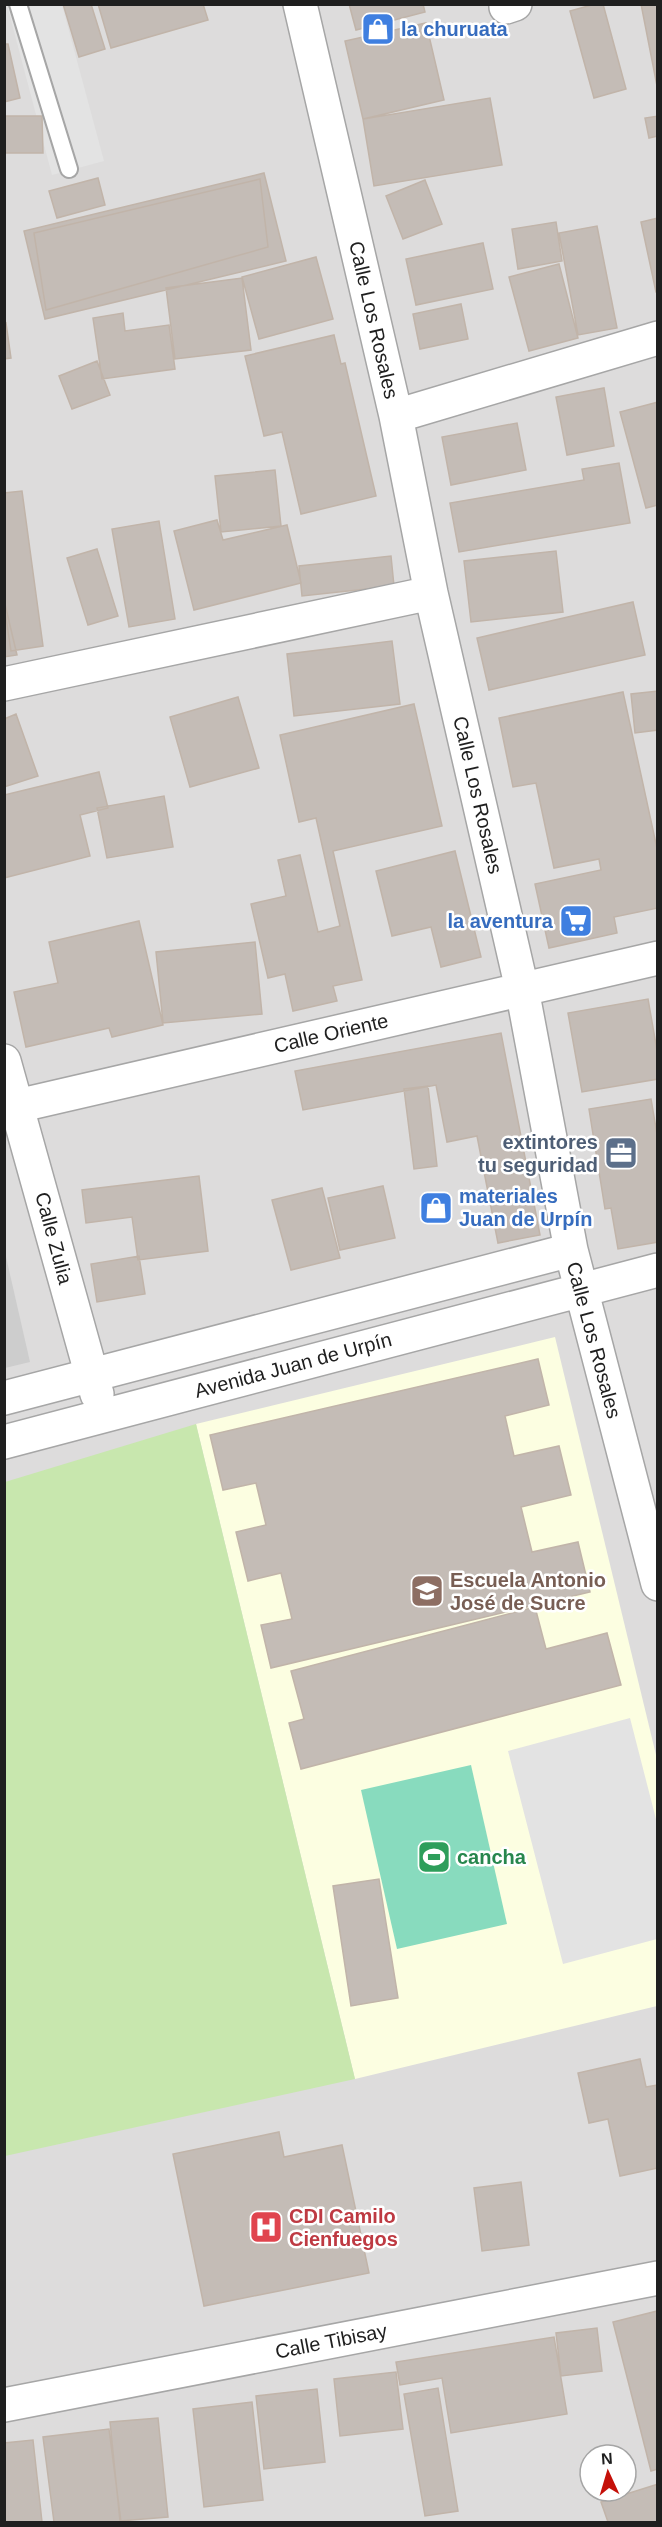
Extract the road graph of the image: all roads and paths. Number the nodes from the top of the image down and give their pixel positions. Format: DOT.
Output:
graph roads {
  1 [pos="18,4"];
  2 [pos="300,4"];
  3 [pos="69,169"];
  4 [pos="657,338"];
  5 [pos="396,416"];
  6 [pos="431,593"];
  7 [pos="4,684"];
  8 [pos="657,958"];
  9 [pos="522,989"];
  10 [pos="4,1061"];
  11 [pos="12,1108"];
  12 [pos="571,1250"];
  13 [pos="657,1270"];
  14 [pos="581,1288"];
  15 [pos="91,1375"];
  16 [pos="4,1398"];
  17 [pos="103,1416"];
  18 [pos="4,1442"];
  19 [pos="657,1584"];
  20 [pos="657,2278"];
  21 [pos="4,2405"];
  1 -- 3 [label="lane"];
  2 -- 5 [label="street, Calle Los Rosales"];
  4 -- 5 [label="street"];
  5 -- 6 [label="street, Calle Los Rosales"];
  6 -- 7 [label="street"];
  6 -- 9 [label="street, Calle Los Rosales"];
  8 -- 9 [label="street, Calle Oriente"];
  9 -- 11 [label="street, Calle Oriente"];
  9 -- 12 [label="street, Calle Los Rosales"];
  10 -- 11 [label="street, Calle Zulia"];
  11 -- 15 [label="street, Calle Zulia"];
  12 -- 14 [label="street, Calle Los Rosales"];
  12 -- 15 [label="street, Avenida Juan de Urpín"];
  13 -- 14 [label="street, Avenida Juan de Urpín"];
  14 -- 17 [label="street, Avenida Juan de Urpín"];
  14 -- 19 [label="street, Calle Los Rosales"];
  15 -- 16 [label="street, Avenida Juan de Urpín"];
  15 -- 17 [label="street, Calle Zulia"];
  17 -- 18 [label="street, Avenida Juan de Urpín"];
  20 -- 21 [label="street, Calle Tibisay"];
}
